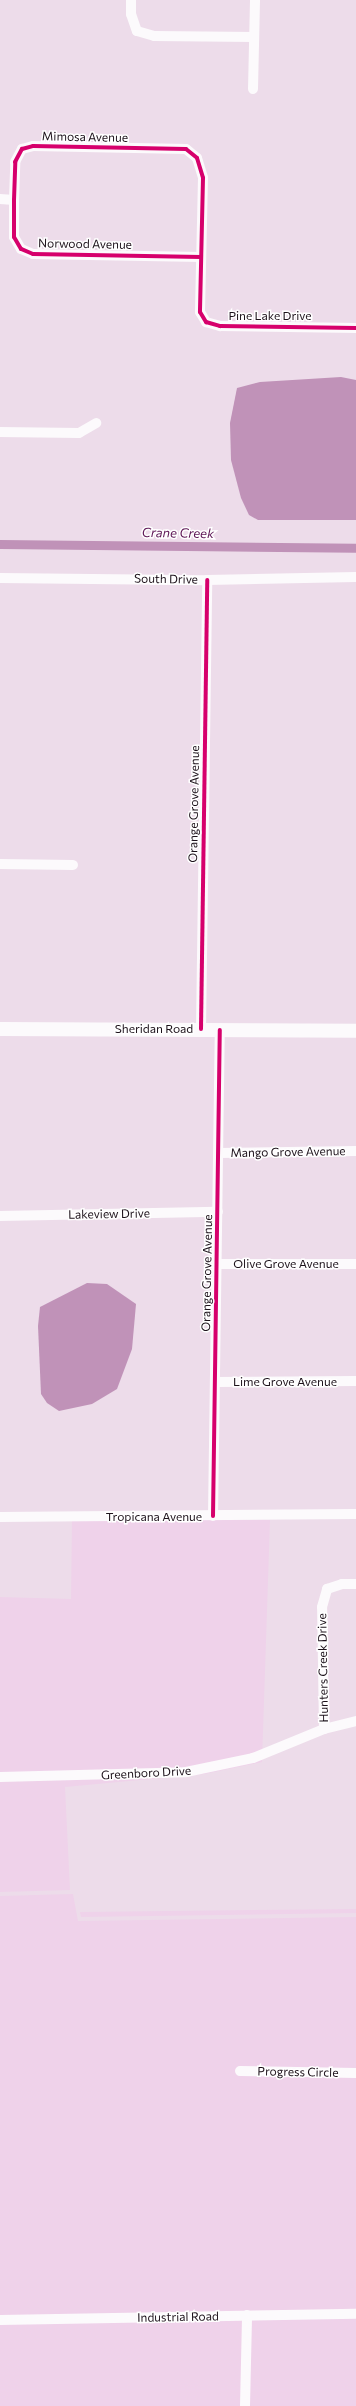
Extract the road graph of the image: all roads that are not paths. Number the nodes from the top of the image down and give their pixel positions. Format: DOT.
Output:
graph roads {
  1 [pos="131,0"];
  2 [pos="255,0"];
  3 [pos="254,37"];
  4 [pos="253,89"];
  5 [pos="197,158"];
  6 [pos="0,199"];
  7 [pos="14,200"];
  8 [pos="201,256"];
  9 [pos="356,328"];
  10 [pos="96,423"];
  11 [pos="0,432"];
  12 [pos="356,576"];
  13 [pos="0,578"];
  14 [pos="207,580"];
  15 [pos="0,864"];
  16 [pos="72,865"];
  17 [pos="0,1029"];
  18 [pos="201,1029"];
  19 [pos="220,1030"];
  20 [pos="356,1031"];
  21 [pos="356,1151"];
  22 [pos="219,1153"];
  23 [pos="218,1212"];
  24 [pos="0,1216"];
  25 [pos="217,1264"];
  26 [pos="356,1264"];
  27 [pos="356,1381"];
  28 [pos="215,1382"];
  29 [pos="356,1514"];
  30 [pos="213,1516"];
  31 [pos="0,1517"];
  32 [pos="356,1584"];
  33 [pos="356,1721"];
  34 [pos="324,1729"];
  35 [pos="0,1777"];
  36 [pos="240,2071"];
  37 [pos="356,2073"];
  38 [pos="356,2314"];
  39 [pos="246,2315"];
  40 [pos="0,2320"];
  41 [pos="245,2406"];
  1 -- 3 [label="street"];
  2 -- 3 [label="street"];
  3 -- 4 [label="street"];
  5 -- 7 [label="street, Mimosa Avenue"];
  5 -- 8 [label="street, Pine Lake Drive"];
  6 -- 7 [label="street"];
  7 -- 8 [label="street, Norwood Avenue"];
  8 -- 9 [label="street, Pine Lake Drive"];
  10 -- 11 [label="street"];
  12 -- 14 [label="street, South Drive"];
  13 -- 14 [label="street, South Drive"];
  14 -- 18 [label="street, Orange Grove Avenue"];
  15 -- 16 [label="street"];
  17 -- 18 [label="street, Sheridan Road"];
  18 -- 19 [label="street, Sheridan Road"];
  19 -- 20 [label="street, Sheridan Road"];
  19 -- 22 [label="street, Orange Grove Avenue"];
  21 -- 22 [label="street, Mango Grove Avenue"];
  22 -- 23 [label="street, Orange Grove Avenue"];
  23 -- 24 [label="street, Lakeview Drive"];
  23 -- 25 [label="street, Orange Grove Avenue"];
  25 -- 26 [label="street, Olive Grove Avenue"];
  25 -- 28 [label="street, Orange Grove Avenue"];
  27 -- 28 [label="street, Lime Grove Avenue"];
  28 -- 30 [label="street, Orange Grove Avenue"];
  29 -- 30 [label="street, Tropicana Avenue"];
  30 -- 31 [label="street, Tropicana Avenue"];
  32 -- 34 [label="street, Hunters Creek Drive"];
  33 -- 34 [label="street, Greenboro Drive"];
  34 -- 35 [label="street, Greenboro Drive"];
  36 -- 37 [label="street, Progress Circle"];
  38 -- 39 [label="street, Industrial Road"];
  39 -- 40 [label="street, Industrial Road"];
  39 -- 41 [label="street"];
}
